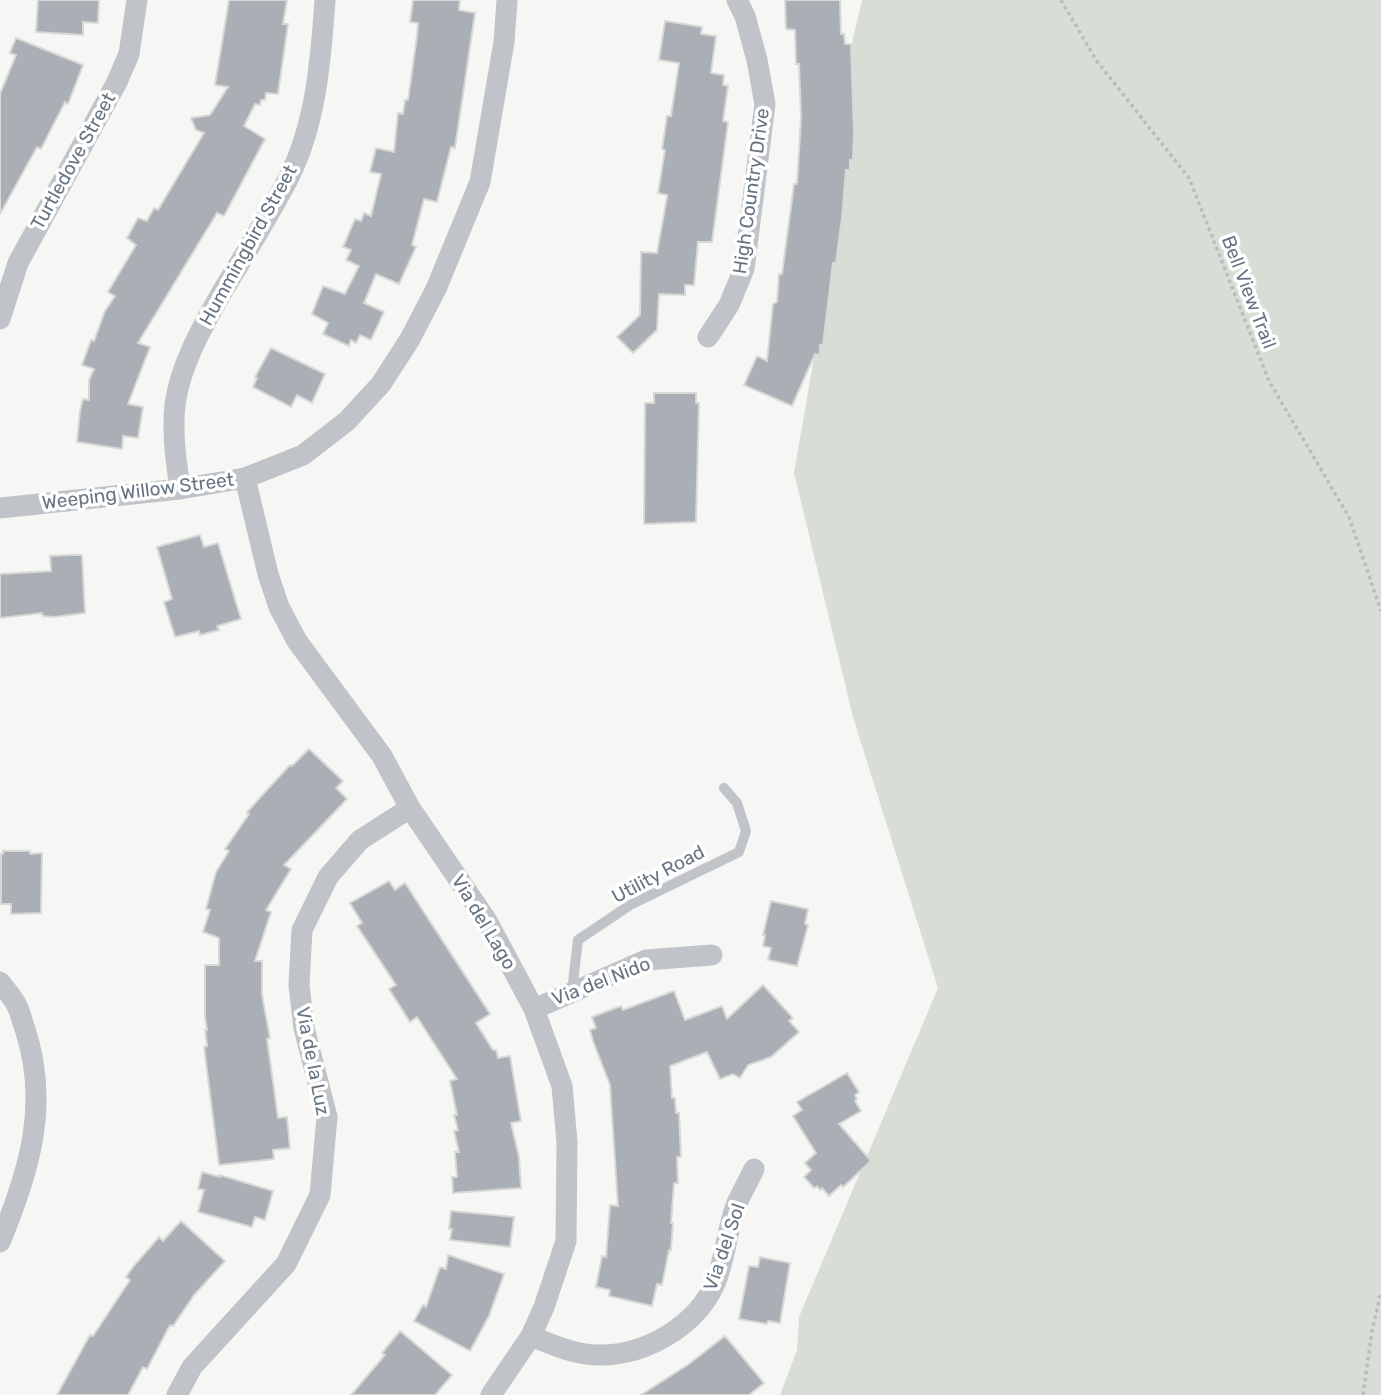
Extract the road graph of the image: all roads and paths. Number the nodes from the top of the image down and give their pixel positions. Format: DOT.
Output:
graph roads {
  1 [pos="137,0"];
  2 [pos="325,0"];
  3 [pos="507,0"];
  4 [pos="737,0"];
  5 [pos="1061,0"];
  6 [pos="0,319"];
  7 [pos="708,337"];
  8 [pos="245,478"];
  9 [pos="180,489"];
  10 [pos="0,508"];
  11 [pos="1381,611"];
  12 [pos="724,788"];
  13 [pos="410,808"];
  14 [pos="712,955"];
  15 [pos="0,982"];
  16 [pos="572,991"];
  17 [pos="534,1009"];
  18 [pos="754,1169"];
  19 [pos="0,1242"];
  20 [pos="1381,1292"];
  21 [pos="531,1336"];
  22 [pos="177,1395"];
  23 [pos="491,1395"];
  24 [pos="1363,1395"];
  1 -- 6 [label="street, Turtledove Street"];
  2 -- 9 [label="street, Hummingbird Street"];
  3 -- 8 [label="street, Weeping Willow Street"];
  4 -- 7 [label="street, High Country Drive"];
  5 -- 11 [label="path, Bell View Trail"];
  8 -- 9 [label="street, Weeping Willow Street"];
  8 -- 13 [label="street, Via del Lago"];
  9 -- 10 [label="street, Weeping Willow Street"];
  12 -- 16 [label="lane, Utility Road"];
  13 -- 17 [label="street, Via del Lago"];
  13 -- 22 [label="street, Via de la Luz"];
  14 -- 16 [label="street, Via del Nido"];
  15 -- 19 [label="street"];
  16 -- 17 [label="street, Via del Nido"];
  17 -- 21 [label="street, Via del Lago"];
  18 -- 21 [label="street, Via del Sol"];
  20 -- 24 [label="path"];
  21 -- 23 [label="street, Via del Lago"];
}
